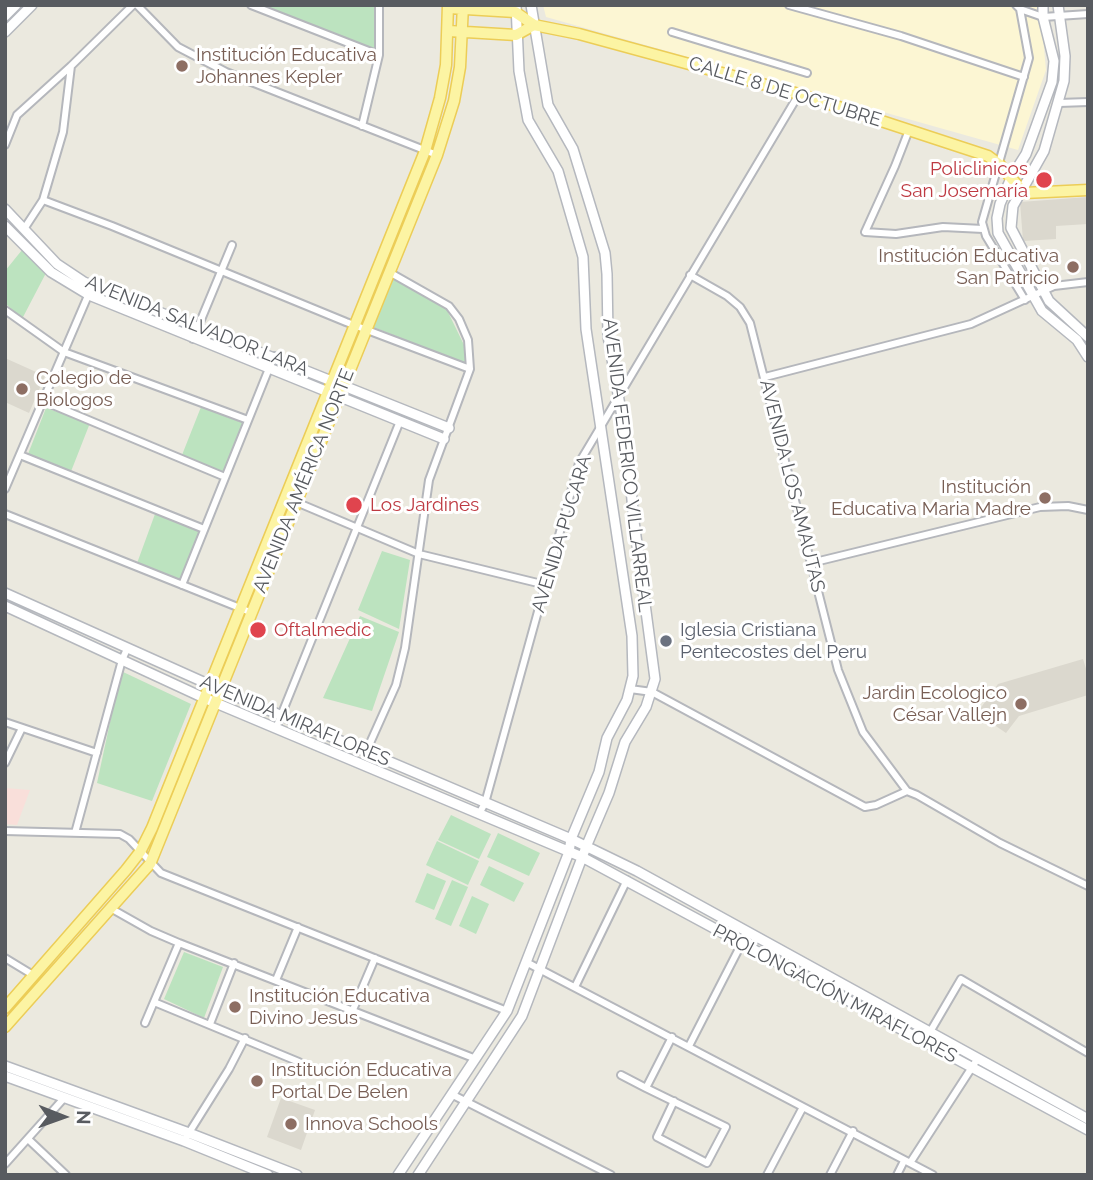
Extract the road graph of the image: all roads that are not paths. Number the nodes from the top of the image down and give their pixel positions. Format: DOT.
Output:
graph roads {
  1 [pos="16,5"];
  2 [pos="32,5"];
  3 [pos="135,5"];
  4 [pos="251,5"];
  5 [pos="379,5"];
  6 [pos="531,5"];
  7 [pos="789,5"];
  8 [pos="1043,5"];
  9 [pos="1058,5"];
  10 [pos="448,7"];
  11 [pos="463,7"];
  12 [pos="1018,7"];
  13 [pos="515,8"];
  14 [pos="1088,13"];
  15 [pos="5,16"];
  16 [pos="1043,17"];
  17 [pos="1058,18"];
  18 [pos="534,25"];
  19 [pos="449,31"];
  20 [pos="5,32"];
  21 [pos="463,32"];
  22 [pos="672,32"];
  23 [pos="516,35"];
  24 [pos="379,55"];
  25 [pos="71,66"];
  26 [pos="807,73"];
  27 [pos="1024,77"];
  28 [pos="799,94"];
  29 [pos="440,98"];
  30 [pos="454,101"];
  31 [pos="1088,102"];
  32 [pos="1059,103"];
  33 [pos="362,126"];
  34 [pos="909,130"];
  35 [pos="5,145"];
  36 [pos="425,151"];
  37 [pos="437,155"];
  38 [pos="1000,165"];
  39 [pos="1012,178"];
  40 [pos="1020,190"];
  41 [pos="1088,190"];
  42 [pos="43,200"];
  43 [pos="5,209"];
  44 [pos="5,226"];
  45 [pos="24,229"];
  46 [pos="984,229"];
  47 [pos="232,245"];
  48 [pos="221,272"];
  49 [pos="389,272"];
  50 [pos="690,275"];
  51 [pos="1088,282"];
  52 [pos="90,290"];
  53 [pos="1043,291"];
  54 [pos="1029,298"];
  55 [pos="5,311"];
  56 [pos="354,324"];
  57 [pos="198,327"];
  58 [pos="367,328"];
  59 [pos="1088,337"];
  60 [pos="193,339"];
  61 [pos="64,352"];
  62 [pos="274,356"];
  63 [pos="1088,357"];
  64 [pos="268,369"];
  65 [pos="470,369"];
  66 [pos="765,377"];
  67 [pos="332,380"];
  68 [pos="344,384"];
  69 [pos="327,391"];
  70 [pos="338,395"];
  71 [pos="618,397"];
  72 [pos="43,401"];
  73 [pos="248,420"];
  74 [pos="400,421"];
  75 [pos="602,424"];
  76 [pos="449,428"];
  77 [pos="444,439"];
  78 [pos="20,455"];
  79 [pos="225,477"];
  80 [pos="5,489"];
  81 [pos="295,502"];
  82 [pos="1088,510"];
  83 [pos="5,514"];
  84 [pos="356,528"];
  85 [pos="204,529"];
  86 [pos="419,554"];
  87 [pos="811,563"];
  88 [pos="181,585"];
  89 [pos="545,585"];
  90 [pos="5,593"];
  91 [pos="5,606"];
  92 [pos="240,608"];
  93 [pos="250,612"];
  94 [pos="127,649"];
  95 [pos="122,660"];
  96 [pos="209,685"];
  97 [pos="631,689"];
  98 [pos="219,690"];
  99 [pos="652,692"];
  100 [pos="204,698"];
  101 [pos="214,702"];
  102 [pos="281,716"];
  103 [pos="5,722"];
  104 [pos="22,728"];
  105 [pos="276,728"];
  106 [pos="97,753"];
  107 [pos="370,754"];
  108 [pos="5,763"];
  109 [pos="368,767"];
  110 [pos="907,791"];
  111 [pos="485,803"];
  112 [pos="480,814"];
  113 [pos="5,831"];
  114 [pos="75,833"];
  115 [pos="571,839"];
  116 [pos="140,852"];
  117 [pos="569,852"];
  118 [pos="584,852"];
  119 [pos="150,864"];
  120 [pos="627,880"];
  121 [pos="1088,886"];
  122 [pos="112,909"];
  123 [pos="298,928"];
  124 [pos="747,933"];
  125 [pos="179,943"];
  126 [pos="741,945"];
  127 [pos="54,952"];
  128 [pos="5,958"];
  129 [pos="375,958"];
  130 [pos="63,961"];
  131 [pos="526,962"];
  132 [pos="233,963"];
  133 [pos="541,970"];
  134 [pos="33,975"];
  135 [pos="276,980"];
  136 [pos="575,987"];
  137 [pos="154,1002"];
  138 [pos="5,1008"];
  139 [pos="507,1011"];
  140 [pos="352,1012"];
  141 [pos="145,1023"];
  142 [pos="210,1024"];
  143 [pos="5,1027"];
  144 [pos="930,1032"];
  145 [pos="671,1037"];
  146 [pos="245,1038"];
  147 [pos="689,1046"];
  148 [pos="1088,1053"];
  149 [pos="978,1058"];
  150 [pos="476,1059"];
  151 [pos="299,1062"];
  152 [pos="5,1066"];
  153 [pos="972,1068"];
  154 [pos="621,1075"];
  155 [pos="5,1076"];
  156 [pos="646,1088"];
  157 [pos="66,1093"];
  158 [pos="453,1095"];
  159 [pos="674,1101"];
  160 [pos="468,1102"];
  161 [pos="803,1107"];
  162 [pos="1087,1125"];
  163 [pos="853,1131"];
  164 [pos="186,1137"];
  165 [pos="27,1139"];
  166 [pos="907,1162"];
  167 [pos="5,1164"];
  168 [pos="66,1175"];
  169 [pos="268,1175"];
  170 [pos="296,1175"];
  171 [pos="398,1175"];
  172 [pos="418,1175"];
  173 [pos="611,1175"];
  174 [pos="767,1175"];
  175 [pos="830,1175"];
  176 [pos="897,1175"];
  177 [pos="933,1175"];
  1 -- 15 [label="main road"];
  2 -- 20 [label="main road"];
  3 -- 25 [label="street"];
  3 -- 33 [label="street"];
  4 -- 24 [label="street"];
  5 -- 24 [label="street"];
  6 -- 18 [label="main road, AVENIDA FEDERICO VILLARREAL"];
  7 -- 27 [label="street"];
  8 -- 16 [label="main road"];
  9 -- 17 [label="main road"];
  10 -- 11 [label="main road, CALLE 8 DE OCTUBRE"];
  10 -- 19 [label="main road, AVENIDA AMÉRICA NORTE"];
  11 -- 13 [label="main road, CALLE 8 DE OCTUBRE"];
  11 -- 21 [label="main road, AVENIDA AMÉRICA NORTE"];
  12 -- 16 [label="street"];
  12 -- 27 [label="street"];
  13 -- 18 [label="main road, CALLE 8 DE OCTUBRE"];
  13 -- 23 [label="main road, AVENIDA FEDERICO VILLARREAL"];
  14 -- 17 [label="street"];
  16 -- 17 [label="street"];
  16 -- 39 [label="main road"];
  17 -- 32 [label="main road"];
  18 -- 23 [label="main road"];
  18 -- 28 [label="main road, CALLE 8 DE OCTUBRE"];
  18 -- 71 [label="main road, AVENIDA FEDERICO VILLARREAL"];
  19 -- 21 [label="main road"];
  19 -- 29 [label="main road, AVENIDA AMÉRICA NORTE"];
  21 -- 23 [label="main road"];
  21 -- 30 [label="main road, AVENIDA AMÉRICA NORTE"];
  22 -- 26 [label="street"];
  23 -- 75 [label="main road, AVENIDA FEDERICO VILLARREAL"];
  24 -- 33 [label="street"];
  25 -- 35 [label="street"];
  25 -- 42 [label="street"];
  27 -- 38 [label="street"];
  28 -- 34 [label="main road, CALLE 8 DE OCTUBRE"];
  28 -- 50 [label="street, AVENIDA PUCARA"];
  29 -- 30 [label="main road"];
  29 -- 36 [label="main road, AVENIDA AMÉRICA NORTE"];
  30 -- 37 [label="main road, AVENIDA AMÉRICA NORTE"];
  31 -- 32 [label="street"];
  32 -- 40 [label="main road"];
  33 -- 36 [label="street"];
  34 -- 38 [label="main road, CALLE 8 DE OCTUBRE"];
  34 -- 46 [label="street"];
  36 -- 37 [label="street"];
  36 -- 56 [label="main road, AVENIDA AMÉRICA NORTE"];
  37 -- 49 [label="main road, AVENIDA AMÉRICA NORTE"];
  38 -- 39 [label="main road, CALLE 8 DE OCTUBRE"];
  38 -- 46 [label="street"];
  39 -- 40 [label="main road, CALLE 8 DE OCTUBRE"];
  39 -- 54 [label="main road"];
  40 -- 41 [label="main road"];
  40 -- 53 [label="main road"];
  42 -- 45 [label="street"];
  42 -- 48 [label="street"];
  43 -- 45 [label="main road, AVENIDA SALVADOR LARA"];
  44 -- 52 [label="main road, AVENIDA SALVADOR LARA"];
  45 -- 52 [label="main road, AVENIDA SALVADOR LARA"];
  46 -- 54 [label="street"];
  47 -- 48 [label="street"];
  48 -- 56 [label="street"];
  48 -- 57 [label="street"];
  49 -- 58 [label="main road, AVENIDA AMÉRICA NORTE"];
  49 -- 65 [label="street"];
  50 -- 66 [label="street, AVENIDA LOS AMAUTAS"];
  50 -- 71 [label="street, AVENIDA PUCARA"];
  51 -- 53 [label="street"];
  52 -- 57 [label="main road, AVENIDA SALVADOR LARA"];
  52 -- 60 [label="main road, AVENIDA SALVADOR LARA"];
  52 -- 61 [label="street"];
  53 -- 54 [label="street"];
  53 -- 59 [label="main road"];
  54 -- 63 [label="main road"];
  54 -- 66 [label="street"];
  55 -- 61 [label="street"];
  56 -- 58 [label="street"];
  56 -- 67 [label="main road, AVENIDA AMÉRICA NORTE"];
  57 -- 60 [label="street"];
  57 -- 62 [label="main road, AVENIDA SALVADOR LARA"];
  58 -- 65 [label="street"];
  58 -- 68 [label="main road, AVENIDA AMÉRICA NORTE"];
  60 -- 64 [label="main road, AVENIDA SALVADOR LARA"];
  61 -- 72 [label="street"];
  61 -- 73 [label="street"];
  62 -- 64 [label="street"];
  62 -- 67 [label="main road, AVENIDA SALVADOR LARA"];
  64 -- 69 [label="main road, AVENIDA SALVADOR LARA"];
  64 -- 73 [label="street"];
  65 -- 76 [label="street"];
  66 -- 87 [label="street, AVENIDA LOS AMAUTAS"];
  67 -- 68 [label="main road, AVENIDA SALVADOR LARA"];
  67 -- 69 [label="main road, AVENIDA AMÉRICA NORTE"];
  68 -- 70 [label="main road, AVENIDA AMÉRICA NORTE"];
  68 -- 76 [label="main road, AVENIDA SALVADOR LARA"];
  69 -- 70 [label="main road, AVENIDA SALVADOR LARA"];
  69 -- 92 [label="main road, AVENIDA AMÉRICA NORTE"];
  70 -- 74 [label="main road, AVENIDA SALVADOR LARA"];
  70 -- 81 [label="main road, AVENIDA AMÉRICA NORTE"];
  71 -- 75 [label="street, AVENIDA PUCARA"];
  71 -- 99 [label="main road, AVENIDA FEDERICO VILLARREAL"];
  72 -- 78 [label="street"];
  72 -- 79 [label="street"];
  73 -- 79 [label="street"];
  74 -- 77 [label="main road, AVENIDA SALVADOR LARA"];
  74 -- 84 [label="street"];
  75 -- 89 [label="street, AVENIDA PUCARA"];
  75 -- 97 [label="main road, AVENIDA FEDERICO VILLARREAL"];
  76 -- 77 [label="street"];
  77 -- 86 [label="street"];
  78 -- 80 [label="street"];
  78 -- 85 [label="street"];
  79 -- 85 [label="street"];
  81 -- 84 [label="street"];
  81 -- 93 [label="main road, AVENIDA AMÉRICA NORTE"];
  82 -- 87 [label="street"];
  83 -- 88 [label="street"];
  84 -- 86 [label="street"];
  84 -- 102 [label="street"];
  85 -- 88 [label="street"];
  86 -- 89 [label="street"];
  86 -- 107 [label="street"];
  87 -- 110 [label="street, AVENIDA LOS AMAUTAS"];
  88 -- 92 [label="street"];
  89 -- 111 [label="street, AVENIDA PUCARA"];
  90 -- 94 [label="main road, AVENIDA MIRAFLORES"];
  91 -- 95 [label="main road, AVENIDA MIRAFLORES"];
  92 -- 93 [label="street"];
  92 -- 96 [label="main road, AVENIDA AMÉRICA NORTE"];
  93 -- 98 [label="main road, AVENIDA AMÉRICA NORTE"];
  94 -- 95 [label="street"];
  94 -- 96 [label="main road, AVENIDA MIRAFLORES"];
  95 -- 100 [label="main road, AVENIDA MIRAFLORES"];
  95 -- 106 [label="street"];
  96 -- 98 [label="main road, AVENIDA MIRAFLORES"];
  96 -- 100 [label="main road, AVENIDA AMÉRICA NORTE"];
  97 -- 99 [label="street"];
  97 -- 115 [label="main road, AVENIDA FEDERICO VILLARREAL"];
  98 -- 101 [label="main road, AVENIDA AMÉRICA NORTE"];
  98 -- 102 [label="main road, AVENIDA MIRAFLORES"];
  99 -- 110 [label="street"];
  99 -- 118 [label="main road, AVENIDA FEDERICO VILLARREAL"];
  100 -- 101 [label="main road, AVENIDA MIRAFLORES"];
  100 -- 116 [label="main road, AVENIDA AMÉRICA NORTE"];
  101 -- 105 [label="main road, AVENIDA MIRAFLORES"];
  101 -- 119 [label="main road, AVENIDA AMÉRICA NORTE"];
  102 -- 105 [label="street"];
  102 -- 107 [label="main road, AVENIDA MIRAFLORES"];
  103 -- 104 [label="street"];
  104 -- 106 [label="street"];
  104 -- 108 [label="street"];
  105 -- 109 [label="main road, AVENIDA MIRAFLORES"];
  106 -- 114 [label="street"];
  107 -- 109 [label="main road"];
  107 -- 111 [label="main road, AVENIDA MIRAFLORES"];
  109 -- 112 [label="main road, AVENIDA MIRAFLORES"];
  110 -- 121 [label="street, AVENIDA LOS AMAUTAS"];
  111 -- 112 [label="street, AVENIDA PUCARA"];
  111 -- 115 [label="main road, AVENIDA MIRAFLORES"];
  112 -- 117 [label="main road, AVENIDA MIRAFLORES"];
  113 -- 114 [label="street"];
  114 -- 116 [label="street"];
  115 -- 117 [label="main road, AVENIDA FEDERICO VILLARREAL"];
  115 -- 118 [label="main road, AVENIDA MIRAFLORES"];
  116 -- 119 [label="street"];
  116 -- 127 [label="main road, AVENIDA AMÉRICA NORTE"];
  117 -- 118 [label="main road, AVENIDA MIRAFLORES"];
  117 -- 131 [label="main road"];
  118 -- 120 [label="main road, PROLONGACIÓN MIRAFLORES"];
  118 -- 124 [label="main road, PROLONGACIÓN MIRAFLORES"];
  118 -- 133 [label="main road, AVENIDA FEDERICO VILLARREAL"];
  119 -- 122 [label="main road, AVENIDA AMÉRICA NORTE"];
  119 -- 123 [label="street"];
  120 -- 126 [label="main road, PROLONGACIÓN MIRAFLORES"];
  120 -- 136 [label="street"];
  122 -- 125 [label="street"];
  122 -- 130 [label="main road, AVENIDA AMÉRICA NORTE"];
  123 -- 129 [label="street"];
  123 -- 135 [label="street"];
  124 -- 126 [label="street"];
  124 -- 144 [label="main road, PROLONGACIÓN MIRAFLORES"];
  125 -- 132 [label="street"];
  125 -- 137 [label="street"];
  126 -- 147 [label="street"];
  126 -- 153 [label="main road, PROLONGACIÓN MIRAFLORES"];
  127 -- 130 [label="main road"];
  127 -- 134 [label="main road, AVENIDA AMÉRICA NORTE"];
  128 -- 134 [label="street"];
  129 -- 139 [label="street"];
  129 -- 140 [label="street"];
  130 -- 143 [label="main road, AVENIDA AMÉRICA NORTE"];
  131 -- 133 [label="street"];
  131 -- 139 [label="main road"];
  132 -- 135 [label="street"];
  132 -- 142 [label="street"];
  133 -- 136 [label="street"];
  133 -- 160 [label="main road, AVENIDA FEDERICO VILLARREAL"];
  134 -- 138 [label="main road, AVENIDA AMÉRICA NORTE"];
  135 -- 140 [label="street"];
  136 -- 145 [label="street"];
  137 -- 141 [label="street"];
  137 -- 142 [label="street"];
  139 -- 150 [label="main road"];
  140 -- 150 [label="street"];
  142 -- 146 [label="street"];
  144 -- 148 [label="street"];
  144 -- 149 [label="main road, PROLONGACIÓN MIRAFLORES"];
  145 -- 147 [label="street"];
  145 -- 156 [label="street"];
  146 -- 151 [label="street"];
  146 -- 164 [label="street"];
  147 -- 161 [label="street"];
  149 -- 153 [label="street"];
  149 -- 162 [label="main road, PROLONGACIÓN MIRAFLORES"];
  150 -- 158 [label="main road"];
  152 -- 157 [label="main road"];
  153 -- 162 [label="main road, PROLONGACIÓN MIRAFLORES"];
  153 -- 166 [label="street"];
  154 -- 156 [label="street"];
  155 -- 157 [label="main road"];
  156 -- 159 [label="street"];
  157 -- 164 [label="main road"];
  157 -- 165 [label="street"];
  158 -- 160 [label="street"];
  158 -- 171 [label="main road"];
  159 -- 159 [label="street"];
  160 -- 172 [label="main road, AVENIDA FEDERICO VILLARREAL"];
  160 -- 173 [label="street"];
  161 -- 163 [label="street"];
  161 -- 174 [label="street"];
  163 -- 166 [label="street"];
  163 -- 175 [label="street"];
  164 -- 169 [label="main road"];
  164 -- 170 [label="main road"];
  165 -- 167 [label="street"];
  165 -- 168 [label="street"];
  166 -- 176 [label="street"];
  166 -- 177 [label="street"];
}
